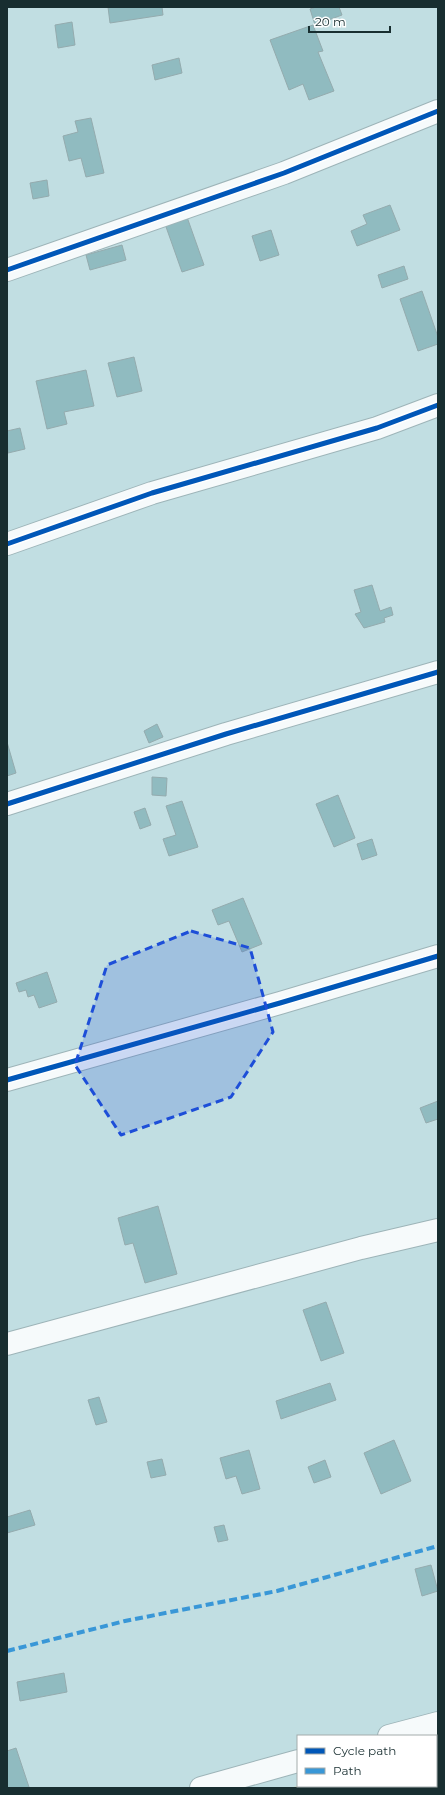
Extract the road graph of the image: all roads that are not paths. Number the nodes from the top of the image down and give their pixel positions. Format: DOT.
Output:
graph roads {
  1 [pos="438,111"];
  2 [pos="7,270"];
  3 [pos="438,405"];
  4 [pos="7,544"];
  5 [pos="438,672"];
  6 [pos="7,804"];
  7 [pos="438,956"];
  8 [pos="7,1080"];
  9 [pos="438,1230"];
  10 [pos="7,1344"];
  11 [pos="438,1723"];
  12 [pos="393,1735"];
  13 [pos="297,1761"];
  14 [pos="201,1788"];
  1 -- 2 [label="street"];
  3 -- 4 [label="street"];
  5 -- 6 [label="street"];
  7 -- 8 [label="street"];
  9 -- 10 [label="street"];
  11 -- 12 [label="street"];
  13 -- 14 [label="street"];
}
